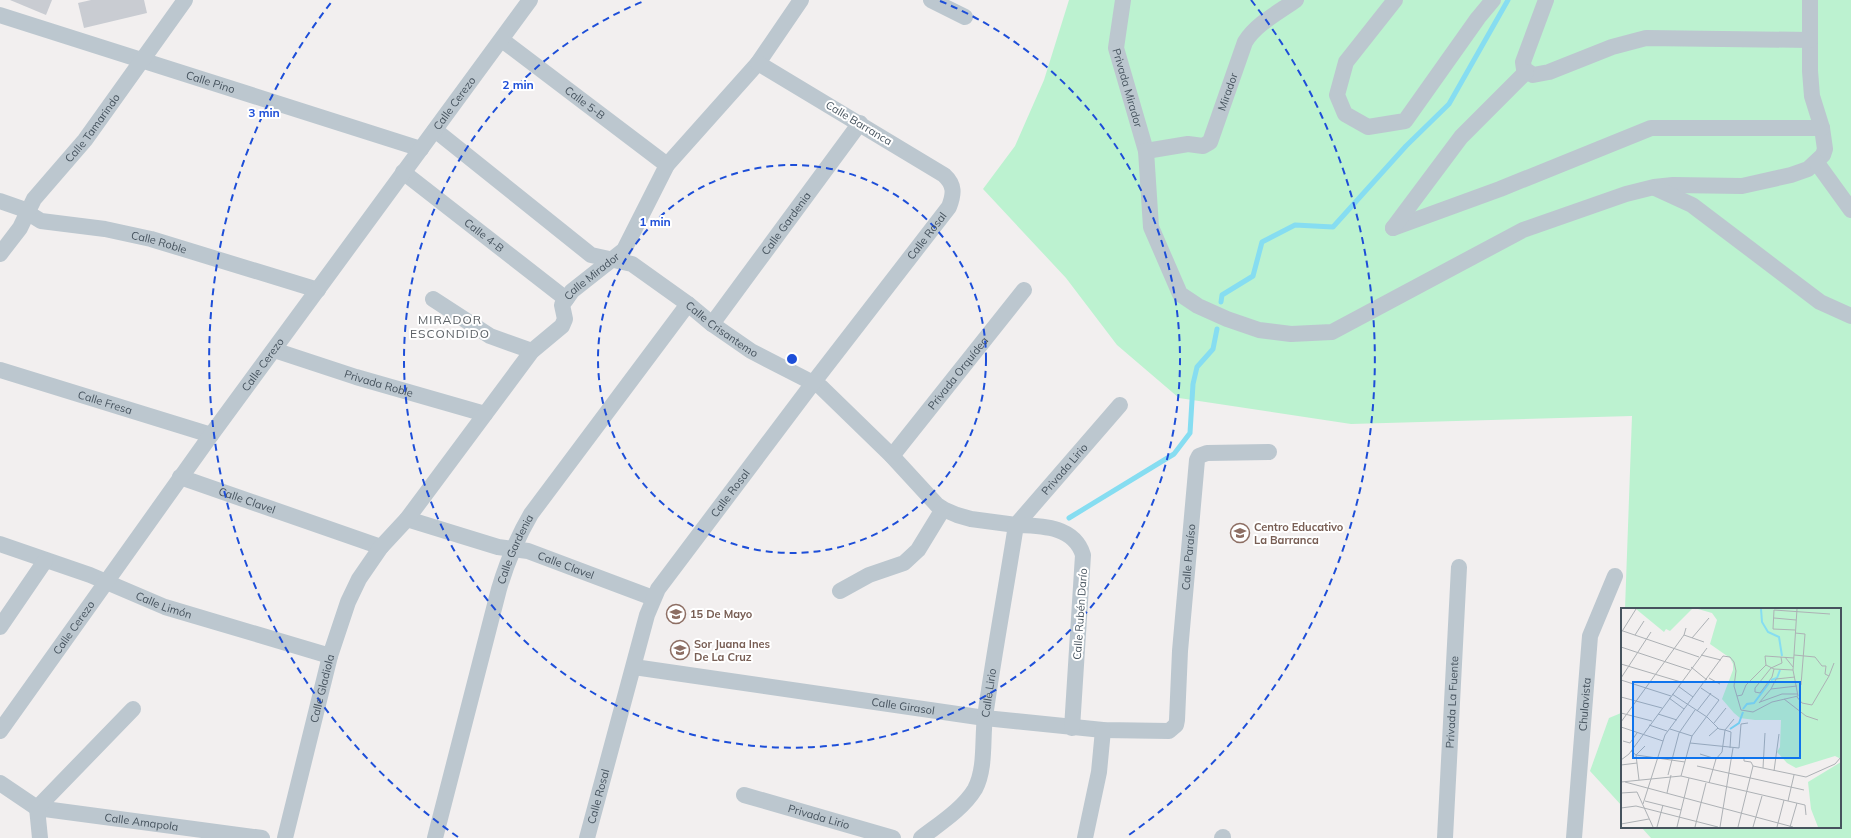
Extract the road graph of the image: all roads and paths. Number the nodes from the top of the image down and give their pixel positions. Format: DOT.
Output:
graph roads {
  1 [pos="185,0"];
  2 [pos="801,0"];
  3 [pos="931,0"];
  4 [pos="1123,0"];
  5 [pos="1296,0"];
  6 [pos="1395,0"];
  7 [pos="1493,0"];
  8 [pos="1546,0"];
  9 [pos="1810,0"];
  10 [pos="525,1"];
  11 [pos="0,15"];
  12 [pos="965,17"];
  13 [pos="502,40"];
  14 [pos="1810,40"];
  15 [pos="142,60"];
  16 [pos="758,63"];
  17 [pos="1526,72"];
  18 [pos="860,123"];
  19 [pos="1822,128"];
  20 [pos="435,130"];
  21 [pos="421,149"];
  22 [pos="1146,151"];
  23 [pos="1817,163"];
  24 [pos="667,165"];
  25 [pos="403,172"];
  26 [pos="1654,187"];
  27 [pos="954,190"];
  28 [pos="0,201"];
  29 [pos="1851,210"];
  30 [pos="28,213"];
  31 [pos="0,254"];
  32 [pos="614,259"];
  33 [pos="318,290"];
  34 [pos="1024,290"];
  35 [pos="432,299"];
  36 [pos="566,299"];
  37 [pos="688,304"];
  38 [pos="1851,316"];
  39 [pos="712,324"];
  40 [pos="274,350"];
  41 [pos="532,351"];
  42 [pos="0,370"];
  43 [pos="813,383"];
  44 [pos="1120,404"];
  45 [pos="485,414"];
  46 [pos="211,435"];
  47 [pos="1269,452"];
  48 [pos="892,456"];
  49 [pos="180,477"];
  50 [pos="944,509"];
  51 [pos="407,519"];
  52 [pos="1011,524"];
  53 [pos="0,544"];
  54 [pos="381,547"];
  55 [pos="513,549"];
  56 [pos="45,561"];
  57 [pos="1459,567"];
  58 [pos="1615,576"];
  59 [pos="107,582"];
  60 [pos="840,591"];
  61 [pos="654,598"];
  62 [pos="0,627"];
  63 [pos="330,656"];
  64 [pos="634,667"];
  65 [pos="133,708"];
  66 [pos="985,718"];
  67 [pos="1072,728"];
  68 [pos="1173,728"];
  69 [pos="1103,730"];
  70 [pos="0,731"];
  71 [pos="0,783"];
  72 [pos="744,795"];
  73 [pos="37,808"];
  74 [pos="40,838"];
  75 [pos="262,838"];
  76 [pos="285,838"];
  77 [pos="435,838"];
  78 [pos="586,838"];
  79 [pos="893,838"];
  80 [pos="921,838"];
  81 [pos="1085,838"];
  82 [pos="1445,838"];
  83 [pos="1574,838"];
  1 -- 15 [label="street, Calle Tamarindo"];
  2 -- 16 [label="street, Calle Mirador"];
  3 -- 12 [label="street"];
  4 -- 22 [label="street, Privada Mirador"];
  5 -- 22 [label="street, Mirador"];
  6 -- 7 [label="street"];
  8 -- 17 [label="street"];
  9 -- 14 [label="street"];
  10 -- 13 [label="street, Calle Cerezo"];
  11 -- 15 [label="street, Calle Pino"];
  13 -- 20 [label="street, Calle Cerezo"];
  13 -- 24 [label="street, Calle 5-B"];
  14 -- 17 [label="street"];
  14 -- 19 [label="street"];
  15 -- 21 [label="street, Calle Pino"];
  15 -- 30 [label="street, Calle Tamarindo"];
  16 -- 18 [label="street, Calle Barranca"];
  16 -- 24 [label="street, Calle Mirador"];
  17 -- 19 [label="street"];
  18 -- 27 [label="street, Calle Barranca"];
  18 -- 39 [label="street, Calle Gardenia"];
  19 -- 23 [label="street"];
  20 -- 21 [label="street, Calle Cerezo"];
  20 -- 32 [label="street, Calle Crisantemo"];
  21 -- 25 [label="street, Calle Cerezo"];
  22 -- 26 [label="street, Privada Mirador"];
  23 -- 26 [label="street, Privada Mirador"];
  23 -- 29 [label="street"];
  24 -- 32 [label="street, Calle Mirador"];
  25 -- 33 [label="street, Calle Cerezo"];
  25 -- 36 [label="street, Calle 4-B"];
  26 -- 38 [label="street"];
  27 -- 43 [label="street, Calle Rosal"];
  28 -- 30 [label="street, Calle Roble"];
  30 -- 31 [label="street, Calle Tamarindo"];
  30 -- 33 [label="street, Calle Roble"];
  32 -- 36 [label="street, Calle Mirador"];
  32 -- 37 [label="street, Calle Crisantemo"];
  33 -- 40 [label="street, Calle Cerezo"];
  34 -- 48 [label="street, Privada Orquídea"];
  35 -- 41 [label="street"];
  36 -- 41 [label="street, Calle Mirador"];
  37 -- 39 [label="street, Calle Crisantemo"];
  37 -- 55 [label="street, Calle Gardenia"];
  39 -- 43 [label="street, Calle Crisantemo"];
  40 -- 45 [label="street, Privada Roble"];
  40 -- 46 [label="street, Calle Cerezo"];
  41 -- 45 [label="street, Calle Mirador"];
  42 -- 46 [label="street, Calle Fresa"];
  43 -- 48 [label="street, Calle Crisantemo"];
  43 -- 61 [label="street, Calle Rosal"];
  44 -- 52 [label="street, Privada Lirio"];
  45 -- 51 [label="street, Calle Mirador"];
  46 -- 49 [label="street, Calle Cerezo"];
  47 -- 68 [label="street, Calle Paraíso"];
  48 -- 50 [label="street, Calle Crisantemo"];
  49 -- 54 [label="street, Calle Clavel"];
  49 -- 59 [label="street, Calle Cerezo"];
  50 -- 52 [label="street, Calle Crisantemo"];
  50 -- 60 [label="street"];
  51 -- 54 [label="street, Calle Mirador"];
  51 -- 55 [label="street, Calle Clavel"];
  52 -- 66 [label="street, Calle Lirio"];
  52 -- 67 [label="street, Calle Rubén Darío"];
  53 -- 56 [label="street, Calle Limón"];
  54 -- 63 [label="street, Calle Gladiola"];
  55 -- 61 [label="street, Calle Clavel"];
  55 -- 77 [label="street, Calle Gardenia"];
  56 -- 59 [label="street, Calle Limón"];
  56 -- 62 [label="street"];
  57 -- 82 [label="street, Privada La Fuente"];
  58 -- 83 [label="street, Chulavista"];
  59 -- 63 [label="street, Calle Limón"];
  59 -- 70 [label="street, Calle Cerezo"];
  61 -- 64 [label="street, Calle Rosal"];
  63 -- 76 [label="street, Calle Gladiola"];
  64 -- 66 [label="street, Calle Girasol"];
  64 -- 78 [label="street, Calle Rosal"];
  65 -- 73 [label="street"];
  66 -- 67 [label="street, Calle Girasol"];
  66 -- 80 [label="street, Calle Lirio"];
  67 -- 69 [label="street, Calle Girasol"];
  68 -- 69 [label="street, Calle Girasol"];
  69 -- 81 [label="street"];
  71 -- 73 [label="street, Calle Amapola"];
  72 -- 79 [label="street, Privada Lirio"];
  73 -- 74 [label="street"];
  73 -- 75 [label="street, Calle Amapola"];
}
